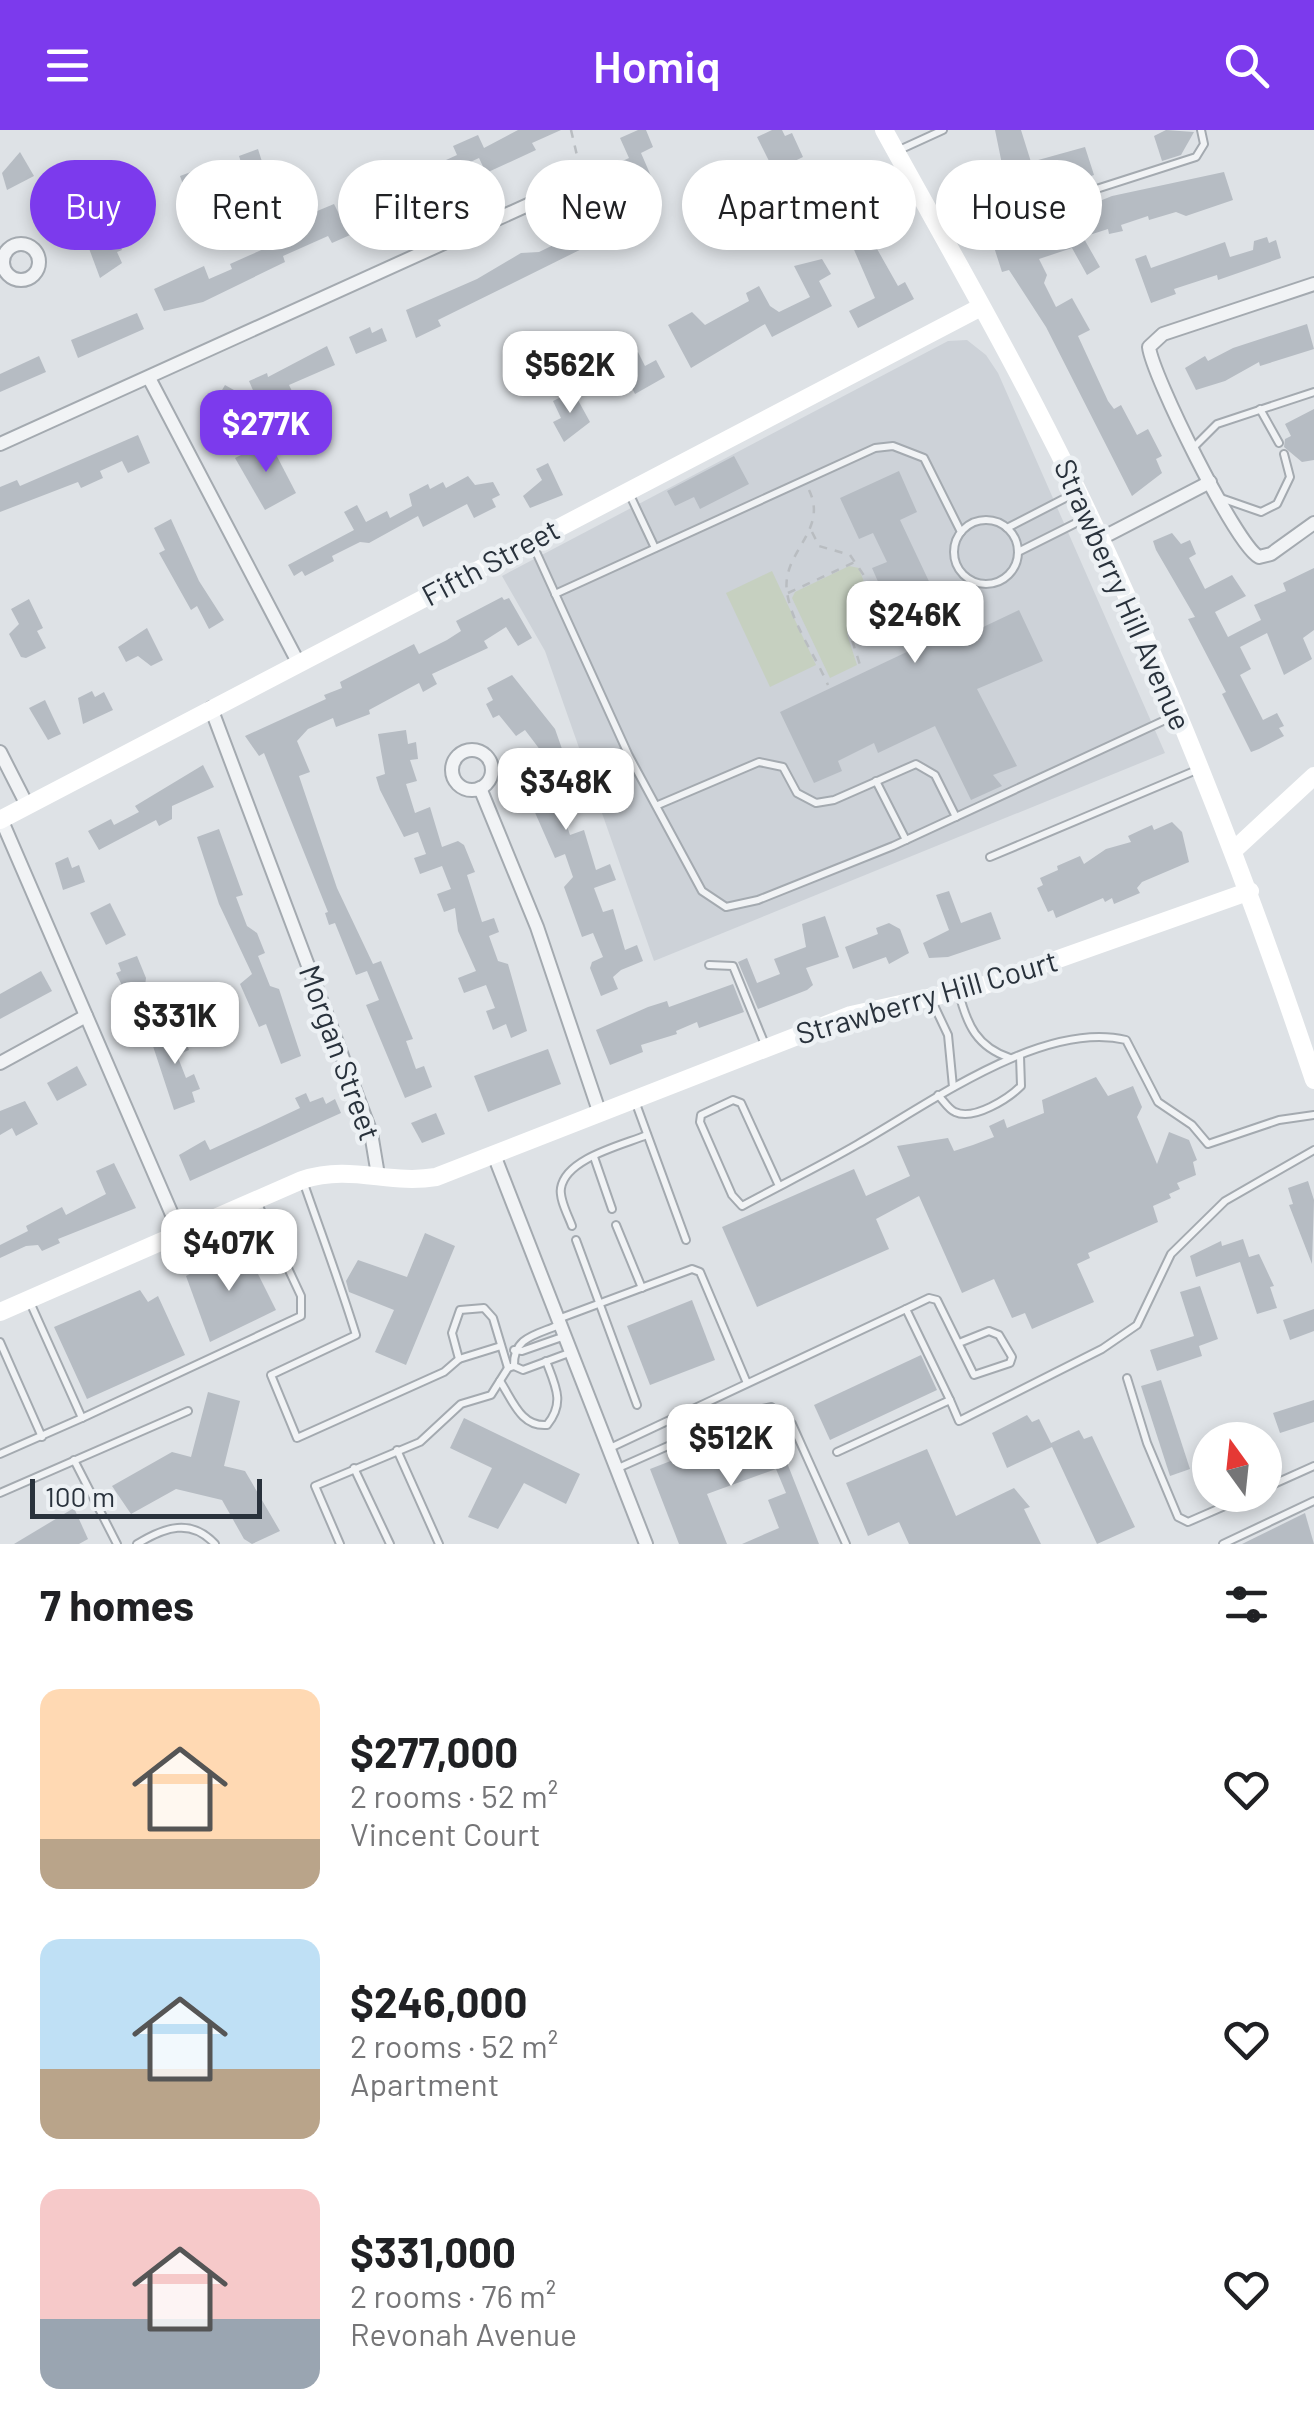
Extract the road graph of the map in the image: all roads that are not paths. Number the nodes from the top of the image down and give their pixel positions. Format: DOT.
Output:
graph roads {
  1 [pos="884,130"];
  2 [pos="1201,130"];
  3 [pos="940,132"];
  4 [pos="896,151"];
  5 [pos="1102,187"];
  6 [pos="525,206"];
  7 [pos="936,225"];
  8 [pos="950,250"];
  9 [pos="1314,284"];
  10 [pos="982,307"];
  11 [pos="149,378"];
  12 [pos="1314,392"];
  13 [pos="1260,409"];
  14 [pos="1279,443"];
  15 [pos="0,444"];
  16 [pos="1193,448"];
  17 [pos="1284,454"];
  18 [pos="1210,482"];
  19 [pos="628,492"];
  20 [pos="1076,492"];
  21 [pos="1217,497"];
  22 [pos="1088,517"];
  23 [pos="1314,523"];
  24 [pos="1008,528"];
  25 [pos="961,532"];
  26 [pos="1098,540"];
  27 [pos="532,542"];
  28 [pos="654,548"];
  29 [pos="1018,552"];
  30 [pos="555,594"];
  31 [pos="299,664"];
  32 [pos="211,708"];
  33 [pos="1176,715"];
  34 [pos="0,752"];
  35 [pos="1200,768"];
  36 [pos="1314,776"];
  37 [pos="876,781"];
  38 [pos="480,788"];
  39 [pos="27,805"];
  40 [pos="658,805"];
  41 [pos="956,818"];
  42 [pos="0,819"];
  43 [pos="906,840"];
  44 [pos="1234,850"];
  45 [pos="990,857"];
  46 [pos="1250,890"];
  47 [pos="709,965"];
  48 [pos="959,992"];
  49 [pos="931,998"];
  50 [pos="86,1016"];
  51 [pos="766,1047"];
  52 [pos="1015,1057"];
  53 [pos="0,1062"];
  54 [pos="1312,1069"];
  55 [pos="953,1086"];
  56 [pos="938,1095"];
  57 [pos="634,1098"];
  58 [pos="599,1111"];
  59 [pos="1314,1115"];
  60 [pos="647,1135"];
  61 [pos="1314,1150"];
  62 [pos="494,1155"];
  63 [pos="594,1157"];
  64 [pos="378,1175"];
  65 [pos="302,1180"];
  66 [pos="779,1186"];
  67 [pos="256,1200"];
  68 [pos="612,1209"];
  69 [pos="266,1221"];
  70 [pos="616,1225"];
  71 [pos="572,1226"];
  72 [pos="178,1234"];
  73 [pos="576,1240"];
  74 [pos="686,1240"];
  75 [pos="642,1288"];
  76 [pos="28,1300"];
  77 [pos="599,1304"];
  78 [pos="906,1309"];
  79 [pos="0,1312"];
  80 [pos="561,1326"];
  81 [pos="0,1342"];
  82 [pos="959,1343"];
  83 [pos="501,1346"];
  84 [pos="514,1350"];
  85 [pos="571,1352"];
  86 [pos="459,1359"];
  87 [pos="546,1361"];
  88 [pos="511,1367"];
  89 [pos="1127,1378"];
  90 [pos="500,1382"];
  91 [pos="746,1384"];
  92 [pos="950,1400"];
  93 [pos="637,1405"];
  94 [pos="188,1410"];
  95 [pos="82,1418"];
  96 [pos="42,1436"];
  97 [pos="608,1448"];
  98 [pos="397,1450"];
  99 [pos="836,1452"];
  100 [pos="0,1454"];
  101 [pos="74,1460"];
  102 [pos="1314,1466"];
  103 [pos="354,1468"];
  104 [pos="616,1469"];
  105 [pos="1282,1480"];
  106 [pos="0,1493"];
  107 [pos="1314,1501"];
  108 [pos="1211,1512"];
  109 [pos="117,1544"];
  110 [pos="137,1544"];
  111 [pos="215,1544"];
  112 [pos="340,1544"];
  113 [pos="390,1544"];
  114 [pos="440,1544"];
  115 [pos="646,1544"];
  116 [pos="846,1544"];
  117 [pos="1223,1544"];
  1 -- 4 [label="street, Strawberry Hill Avenue"];
  2 -- 5 [label="lane"];
  3 -- 4 [label="lane"];
  4 -- 7 [label="street, Strawberry Hill Avenue"];
  6 -- 11 [label="street"];
  8 -- 10 [label="street, Strawberry Hill Avenue"];
  9 -- 16 [label="street"];
  10 -- 19 [label="street, Fifth Street"];
  10 -- 20 [label="street, Strawberry Hill Avenue"];
  11 -- 15 [label="street"];
  11 -- 31 [label="street"];
  12 -- 13 [label="lane"];
  13 -- 14 [label="lane"];
  13 -- 16 [label="lane"];
  16 -- 18 [label="street"];
  17 -- 21 [label="lane"];
  18 -- 21 [label="street"];
  18 -- 26 [label="street"];
  19 -- 27 [label="street, Fifth Street"];
  19 -- 28 [label="lane"];
  20 -- 22 [label="street, Strawberry Hill Avenue"];
  20 -- 24 [label="lane"];
  21 -- 23 [label="street"];
  22 -- 26 [label="street, Strawberry Hill Avenue"];
  22 -- 29 [label="lane"];
  24 -- 25 [label="lane"];
  24 -- 29 [label="lane"];
  25 -- 28 [label="lane"];
  25 -- 29 [label="lane"];
  26 -- 33 [label="street, Strawberry Hill Avenue"];
  27 -- 30 [label="lane"];
  27 -- 31 [label="street, Fifth Street"];
  28 -- 30 [label="lane"];
  30 -- 40 [label="lane"];
  31 -- 32 [label="street, Fifth Street"];
  32 -- 39 [label="street, Fifth Street"];
  32 -- 64 [label="street, Morgan Street"];
  33 -- 35 [label="street, Strawberry Hill Avenue"];
  33 -- 41 [label="lane"];
  34 -- 39 [label="street"];
  35 -- 44 [label="street, Strawberry Hill Avenue"];
  35 -- 45 [label="lane"];
  36 -- 44 [label="street"];
  37 -- 40 [label="lane"];
  37 -- 41 [label="lane"];
  37 -- 43 [label="lane"];
  38 -- 58 [label="street"];
  39 -- 42 [label="street, Fifth Street"];
  40 -- 43 [label="lane"];
  41 -- 43 [label="lane"];
  42 -- 50 [label="street"];
  44 -- 46 [label="street, Strawberry Hill Avenue"];
  46 -- 48 [label="street, Strawberry Hill Court"];
  46 -- 54 [label="street, Strawberry Hill Avenue"];
  47 -- 51 [label="lane"];
  48 -- 49 [label="street, Strawberry Hill Court"];
  48 -- 52 [label="lane"];
  49 -- 51 [label="street, Strawberry Hill Court"];
  49 -- 55 [label="lane"];
  50 -- 53 [label="street"];
  50 -- 72 [label="street"];
  51 -- 57 [label="street, Strawberry Hill Court"];
  52 -- 55 [label="lane"];
  52 -- 56 [label="lane"];
  52 -- 59 [label="lane"];
  55 -- 56 [label="lane"];
  56 -- 66 [label="lane"];
  57 -- 58 [label="street, Strawberry Hill Court"];
  57 -- 60 [label="lane"];
  58 -- 62 [label="street, Strawberry Hill Court"];
  60 -- 63 [label="lane"];
  60 -- 74 [label="lane"];
  61 -- 92 [label="lane"];
  62 -- 64 [label="street, Morgan Street"];
  62 -- 80 [label="street"];
  63 -- 68 [label="lane"];
  63 -- 71 [label="lane"];
  64 -- 65 [label="street"];
  65 -- 67 [label="street"];
  65 -- 86 [label="lane"];
  66 -- 66 [label="lane"];
  67 -- 69 [label="lane"];
  67 -- 72 [label="street"];
  69 -- 72 [label="lane"];
  69 -- 95 [label="lane"];
  70 -- 75 [label="lane"];
  72 -- 76 [label="street"];
  73 -- 77 [label="lane"];
  75 -- 77 [label="lane"];
  75 -- 91 [label="lane"];
  76 -- 79 [label="street"];
  76 -- 95 [label="lane"];
  77 -- 80 [label="lane"];
  77 -- 93 [label="lane"];
  78 -- 82 [label="lane"];
  78 -- 91 [label="lane"];
  78 -- 92 [label="lane"];
  80 -- 84 [label="lane"];
  80 -- 84 [label="lane"];
  80 -- 85 [label="street"];
  81 -- 96 [label="lane"];
  82 -- 82 [label="lane"];
  83 -- 86 [label="lane"];
  83 -- 86 [label="lane"];
  83 -- 88 [label="lane"];
  84 -- 88 [label="lane"];
  85 -- 87 [label="lane"];
  85 -- 97 [label="street"];
  87 -- 88 [label="lane"];
  87 -- 90 [label="lane"];
  88 -- 90 [label="lane"];
  89 -- 108 [label="lane"];
  90 -- 98 [label="lane"];
  91 -- 97 [label="lane"];
  92 -- 99 [label="lane"];
  94 -- 101 [label="lane"];
  95 -- 96 [label="lane"];
  96 -- 100 [label="lane"];
  97 -- 104 [label="street"];
  98 -- 103 [label="lane"];
  98 -- 114 [label="lane"];
  101 -- 106 [label="lane"];
  101 -- 109 [label="lane"];
  102 -- 105 [label="lane"];
  103 -- 112 [label="lane"];
  103 -- 113 [label="lane"];
  104 -- 115 [label="street"];
  104 -- 116 [label="lane"];
  107 -- 117 [label="lane"];
  110 -- 111 [label="lane"];
}
